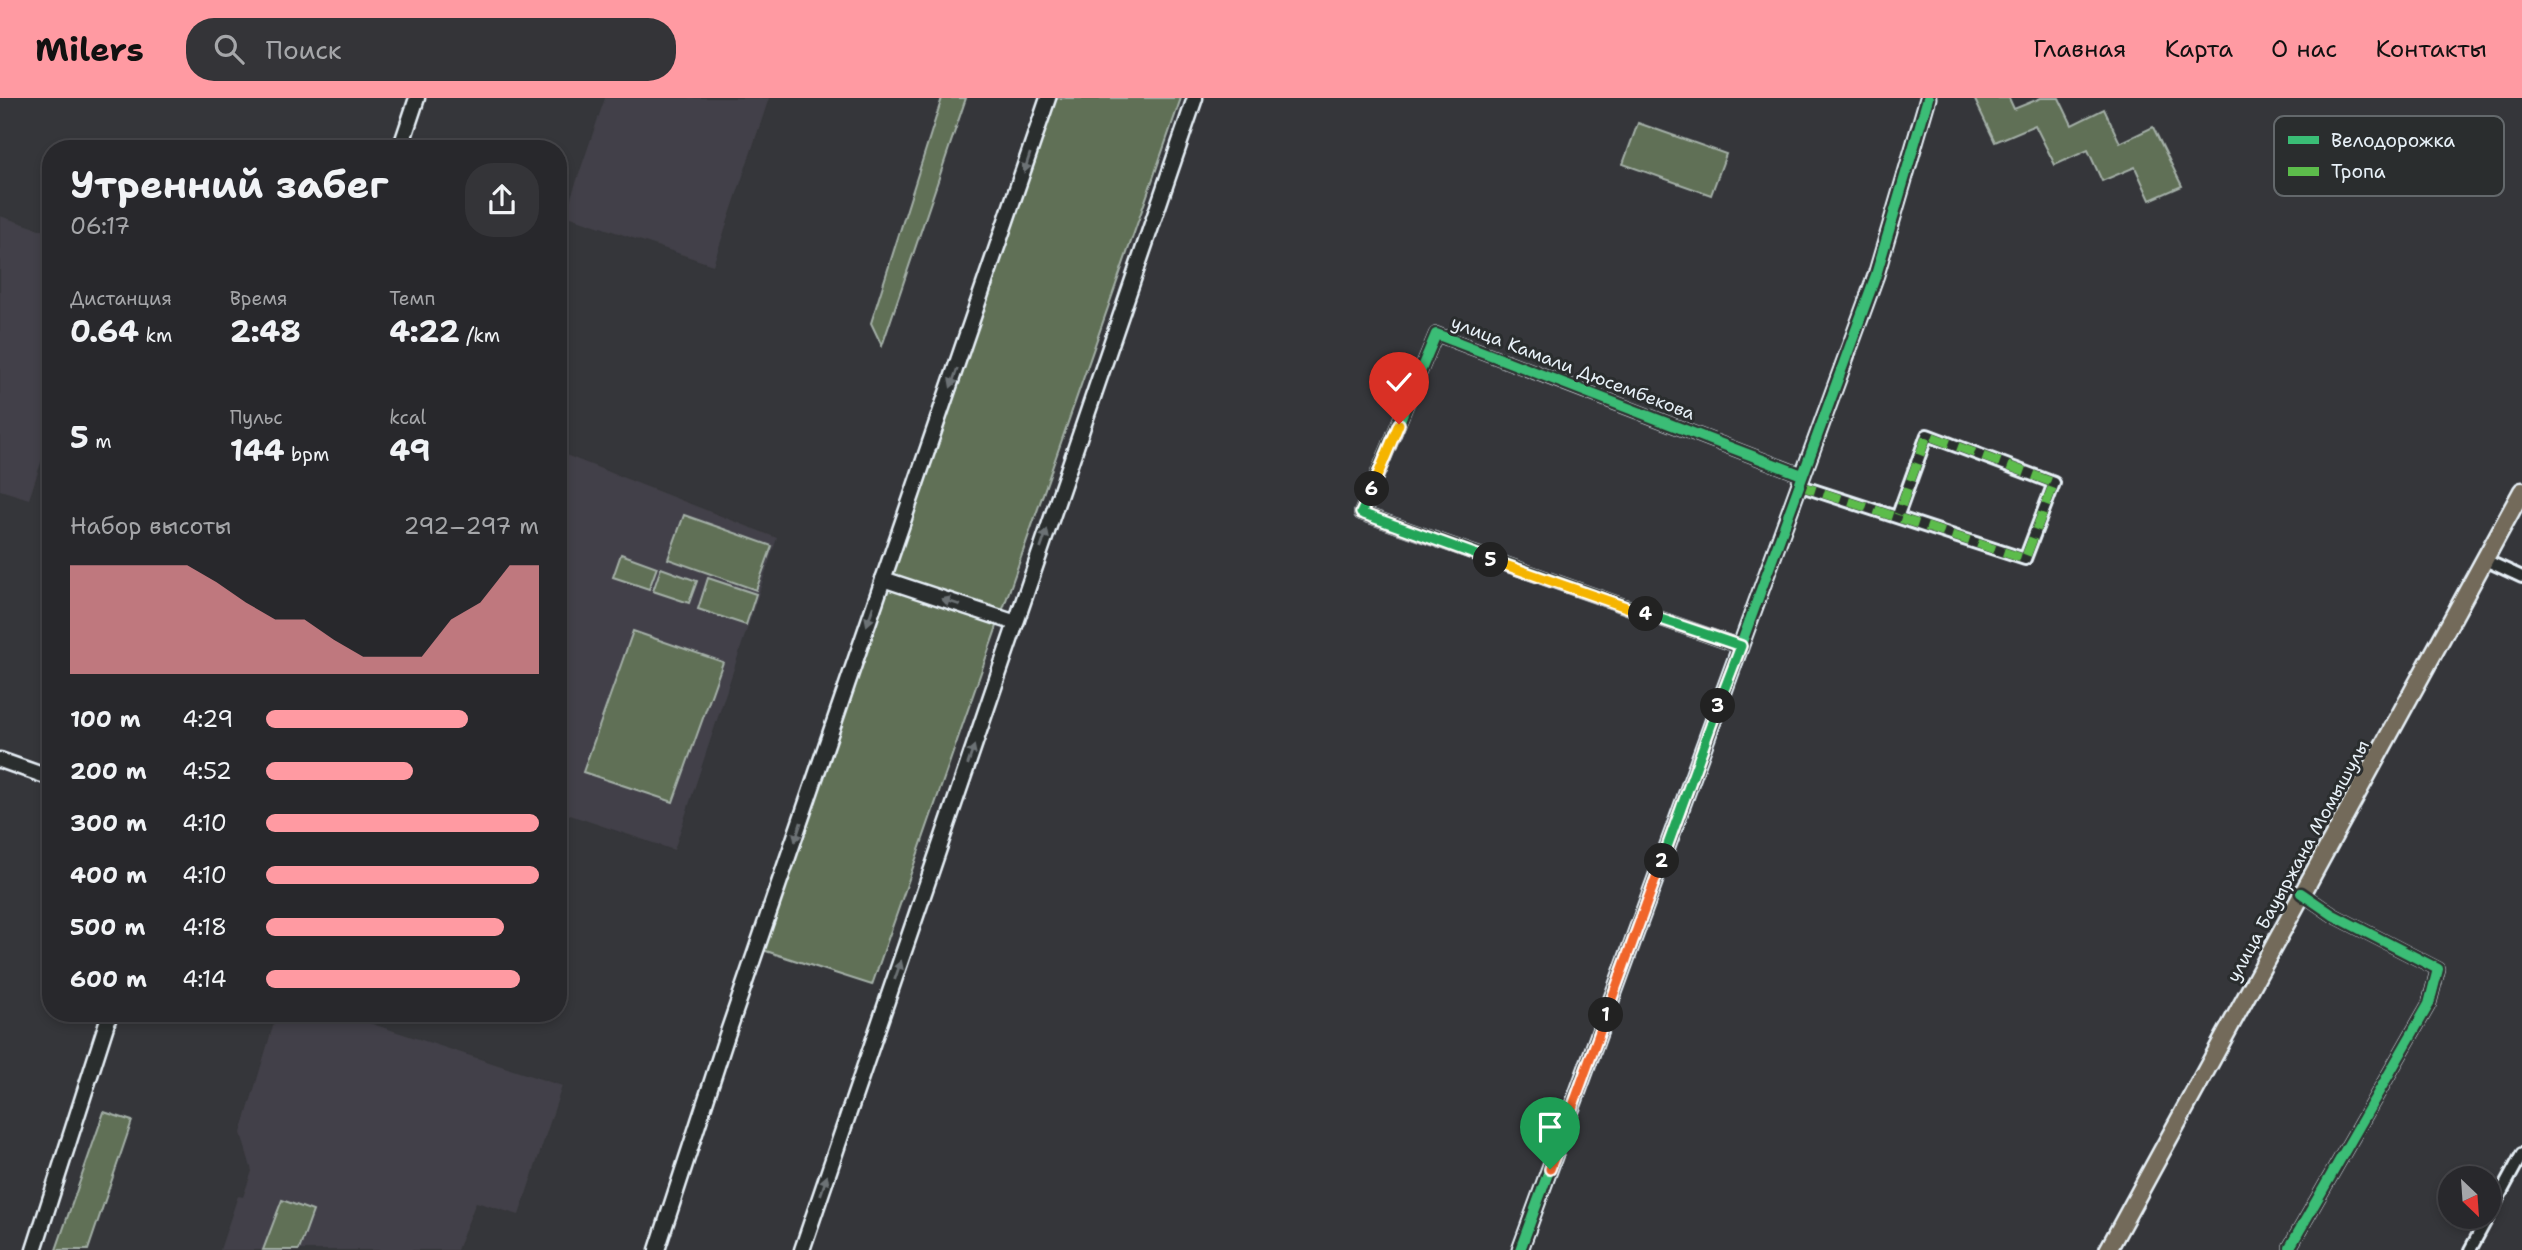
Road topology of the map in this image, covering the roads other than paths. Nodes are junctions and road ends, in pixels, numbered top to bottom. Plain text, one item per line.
1 (417, 98) edge
2 (1048, 98) edge
3 (1195, 98) edge
4 (1928, 98) edge
5 (403, 140) edge
6 (1800, 480) junction
7 (2522, 491) edge
8 (1898, 515) junction
9 (2486, 560) junction
10 (2522, 577) edge
11 (883, 579) junction
12 (1016, 623) junction
13 (1741, 646) junction
14 (0, 761) edge
15 (42, 775) edge
16 (2301, 893) junction
17 (107, 1022) edge
18 (2522, 1154) edge
19 (2290, 1247) dead end
20 (34, 1250) edge
21 (657, 1250) edge
22 (802, 1250) edge
23 (1520, 1250) edge
24 (2108, 1250) edge
25 (2470, 1250) edge

1 - 5 main road
2 -> 11 main road
12 -> 3 main road
4 - 6 main road
6 - 8 street
6 - 13 main road
6 - 13 street, улица Камали Дюсембекова
7 - 9 main road, улица Бауыржана Момышулы
8 - 8 street
9 - 10 street
9 - 16 main road, улица Бауыржана Момышулы
12 -> 11 main road
11 -> 21 main road
22 -> 12 main road
13 - 23 main road
14 - 15 main road
16 - 19 street
16 - 24 main road, улица Бауыржана Момышулы
17 - 20 main road
18 - 25 street

